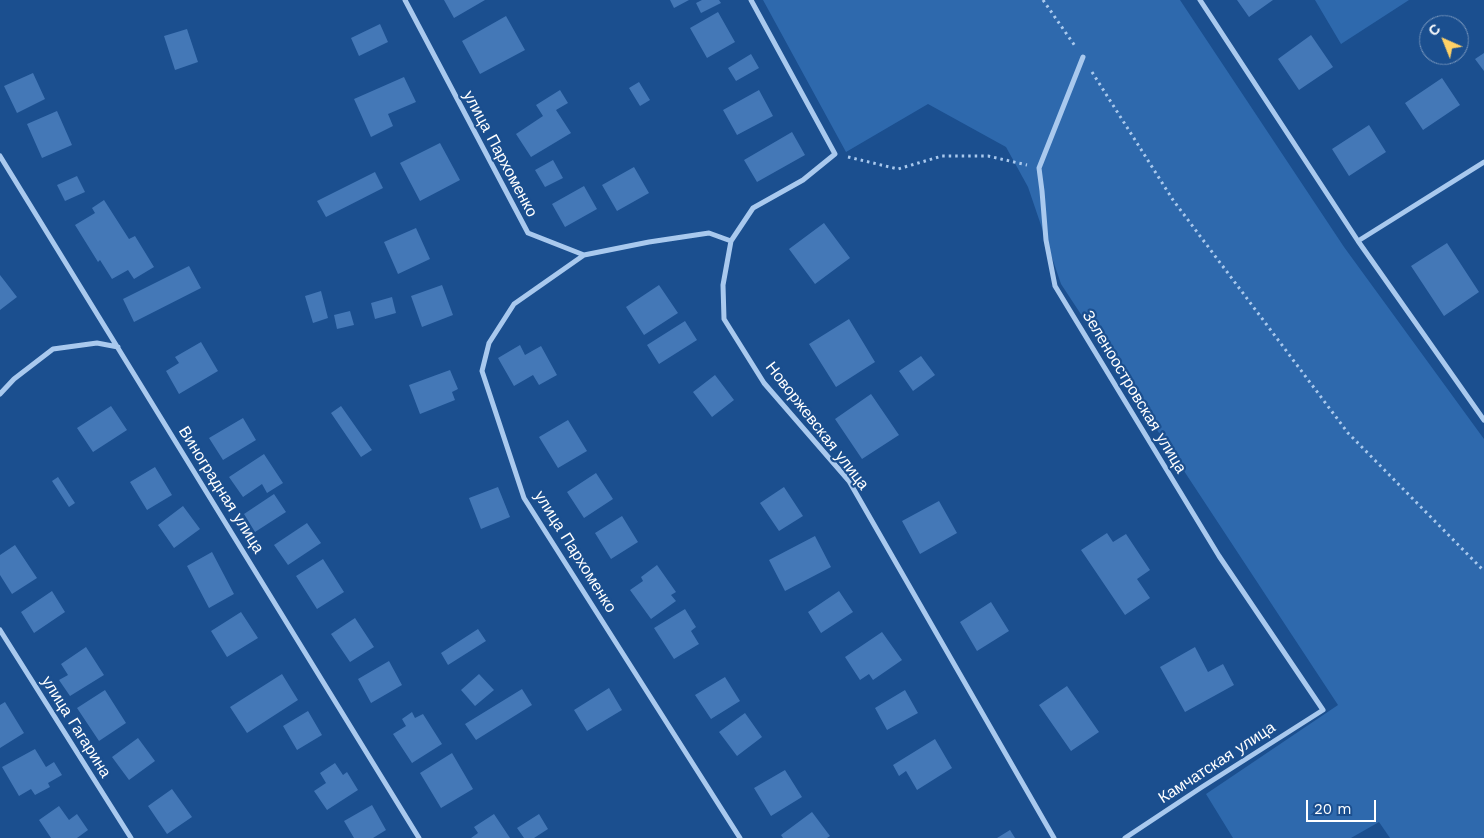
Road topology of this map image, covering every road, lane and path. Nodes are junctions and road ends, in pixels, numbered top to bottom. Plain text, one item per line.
1 (405, 0) edge
2 (751, 0) edge
3 (1043, 0) edge
4 (1200, 0) edge
5 (1083, 56) junction
6 (835, 154) junction
7 (0, 156) edge
8 (1484, 162) edge
9 (1039, 168) junction
10 (731, 241) junction
11 (1358, 241) junction
12 (584, 256) junction
13 (118, 347) junction
14 (0, 394) edge
15 (1484, 420) edge
16 (1484, 571) edge
17 (0, 630) edge
18 (1323, 710) joint
19 (131, 838) edge
20 (419, 838) edge
21 (740, 838) edge
22 (1054, 838) edge
23 (1125, 838) edge

1 - 12 street, улица Пархоменко
2 - 6 street
3 - 5 path
4 - 11 street
5 - 9 street, Зеленоостровская улица
5 - 16 path
6 - 9 path
6 - 10 street, Новоржевская улица
7 - 13 street, Виноградная улица
8 - 11 street
9 - 18 street, Зеленоостровская улица
10 - 12 street
10 - 22 street, Новоржевская улица
11 - 15 street
12 - 21 street, улица Пархоменко
13 - 14 street
13 - 20 street, Виноградная улица
17 - 19 street, улица Гагарина
18 - 23 street, Камчатская улица

